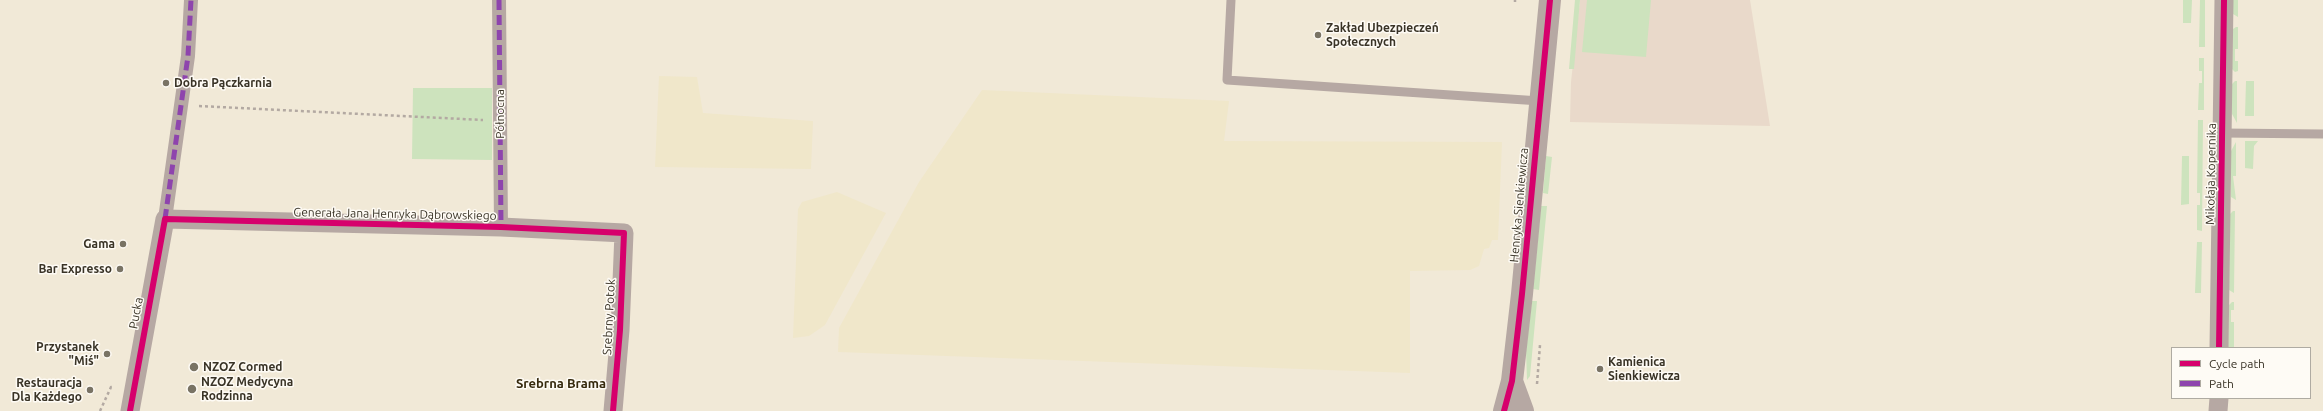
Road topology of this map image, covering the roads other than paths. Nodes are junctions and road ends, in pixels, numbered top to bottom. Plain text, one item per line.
1 (191, 0) edge
2 (499, 0) edge
3 (1231, 0) edge
4 (1550, 0) edge
5 (2224, 0) edge
6 (1540, 101) junction
7 (2222, 133) junction
8 (2323, 134) edge
9 (165, 219) junction
10 (501, 227) junction
11 (624, 233) joint
12 (2219, 347) edge
13 (1512, 381) junction
14 (2219, 399) edge
15 (614, 408) edge
16 (130, 411) edge
17 (1504, 411) edge
18 (1523, 411) edge
19 (2218, 411) edge

1 - 9 street, Pucka
2 - 10 street, Północna
3 - 6 lane
4 - 6 street, Henryka Sienkiewicza
5 - 7 street, Mikołaja Kopernika
6 - 13 street, Henryka Sienkiewicza
7 - 8 lane
7 - 12 street, Mikołaja Kopernika
9 - 10 street, Generała Jana Henryka Dąbrowskiego
9 - 16 street, Pucka
10 - 11 street, Generała Jana Henryka Dąbrowskiego
11 - 15 street, Srebrny Potok
13 - 17 street, Henryka Sienkiewicza
13 - 18 street, Henryka Sienkiewicza
14 - 19 street

